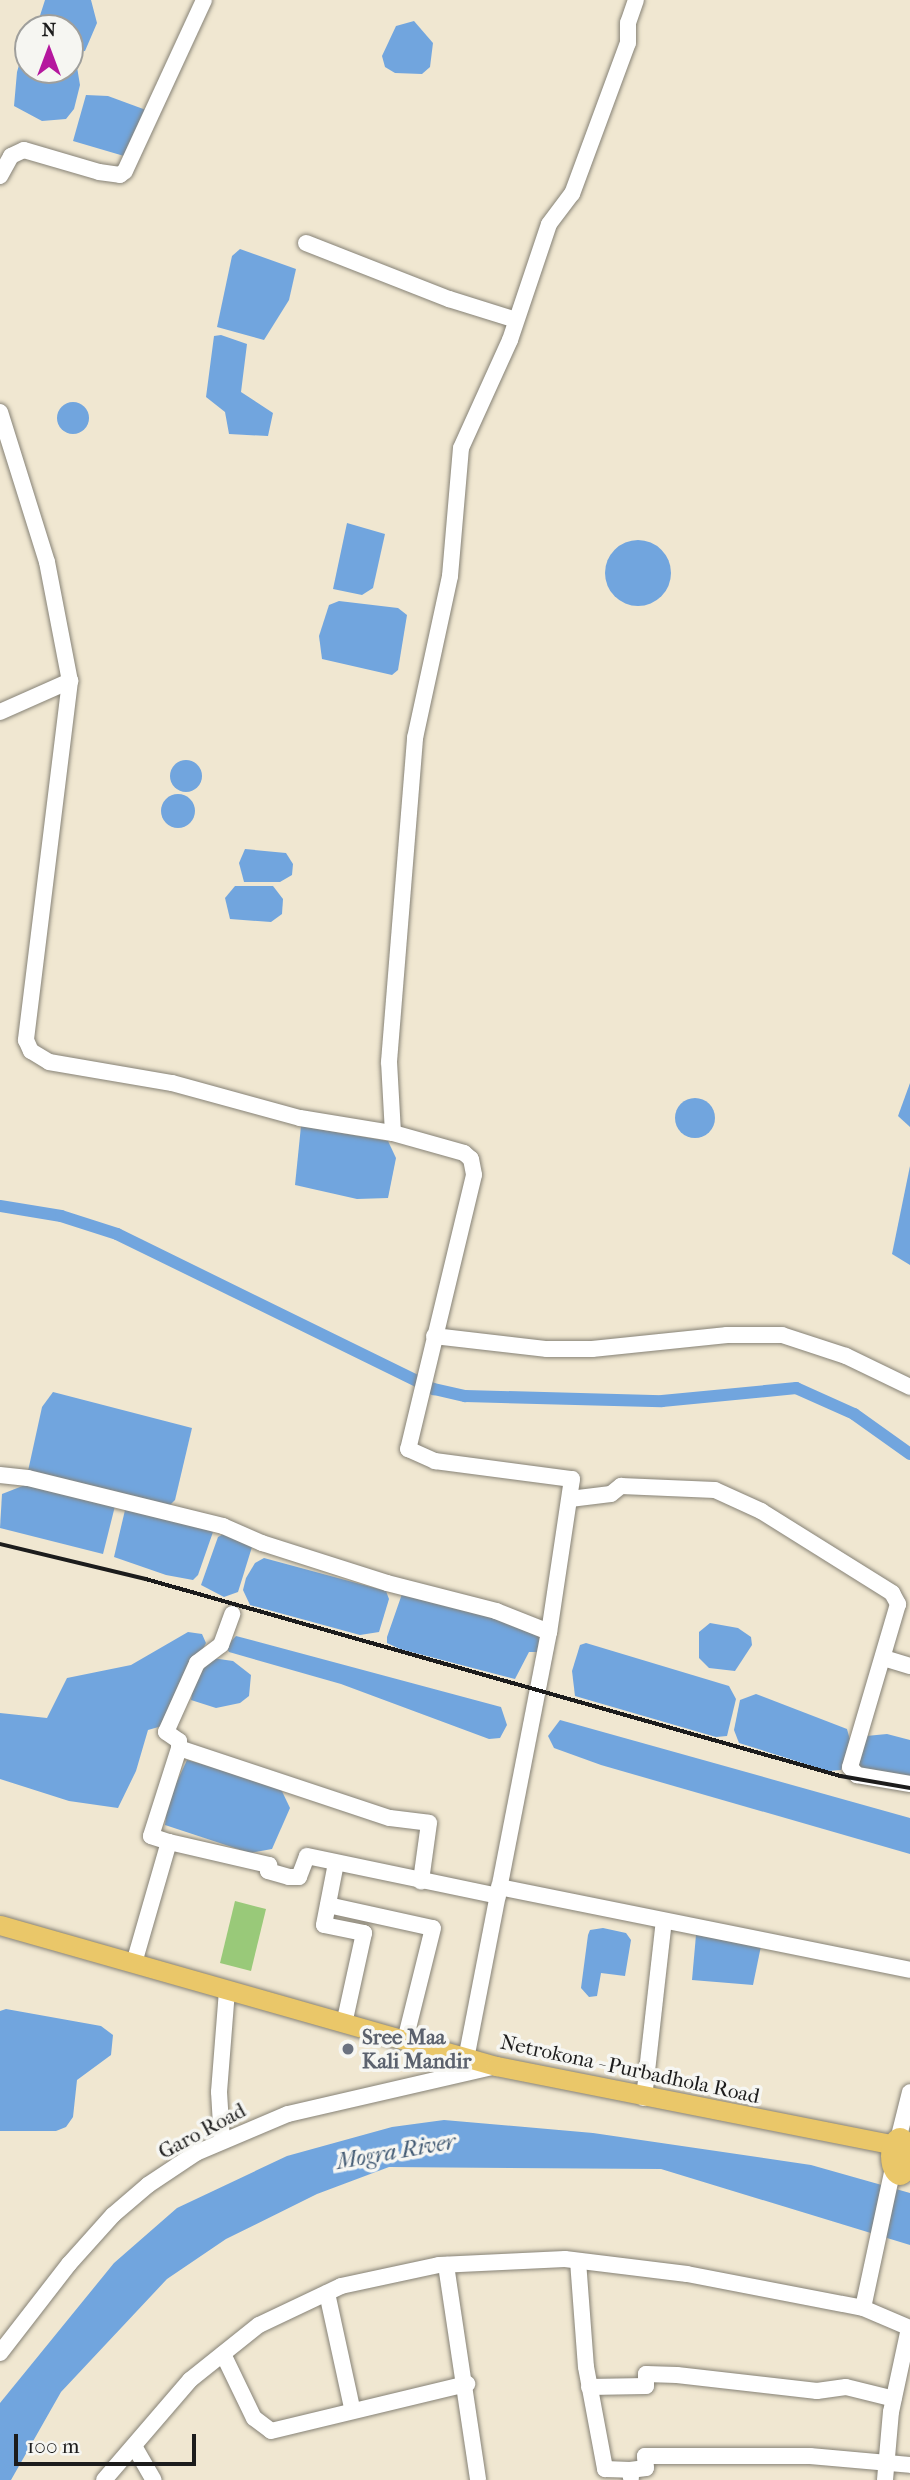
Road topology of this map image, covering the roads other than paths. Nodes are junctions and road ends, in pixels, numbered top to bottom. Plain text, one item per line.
1 (204, 0) edge
2 (636, 0) edge
3 (0, 176) edge
4 (306, 243) dead end
5 (516, 320) junction
6 (0, 412) edge
7 (70, 681) junction
8 (0, 712) edge
9 (393, 1133) junction
10 (433, 1341) junction
11 (910, 1387) edge
12 (0, 1475) edge
13 (570, 1499) junction
14 (904, 1598) edge
15 (232, 1614) dead end
16 (549, 1632) junction
17 (887, 1659) dead end
18 (910, 1666) edge
19 (179, 1748) junction
20 (910, 1784) edge
21 (169, 1842) junction
22 (336, 1863) junction
23 (421, 1881) junction
24 (499, 1891) junction
25 (328, 1905) junction
26 (664, 1921) junction
27 (0, 1925) edge
28 (134, 1963) junction
29 (910, 1970) edge
30 (227, 1990) junction
31 (344, 2024) junction
32 (405, 2040) junction
33 (467, 2055) junction
34 (496, 2066) junction
35 (910, 2092) edge
36 (644, 2098) junction
37 (222, 2141) junction
38 (899, 2149) edge
39 (579, 2261) junction
40 (446, 2264) junction
41 (327, 2293) junction
42 (863, 2308) junction
43 (19, 2326) junction
44 (910, 2328) edge
45 (0, 2330) edge
46 (0, 2353) edge
47 (223, 2354) junction
48 (467, 2384) junction
49 (589, 2387) junction
50 (894, 2399) junction
51 (352, 2408) junction
52 (134, 2446) junction
53 (887, 2462) junction
54 (910, 2465) edge
55 (631, 2475) edge
56 (104, 2480) edge
57 (154, 2480) edge
58 (478, 2480) edge
59 (885, 2480) edge

1 - 3 street
2 - 5 street
4 - 5 street
5 - 9 street
6 - 7 street
7 - 8 street
7 - 9 street
9 - 10 street
10 - 11 street
10 - 13 street
12 - 16 street
13 - 14 street
13 - 16 street
14 - 20 street
15 - 19 street
16 - 24 street
17 - 18 street
19 - 21 street
19 - 23 street
21 - 22 street
21 - 28 street
22 - 23 street
22 - 25 street
23 - 24 street
24 - 26 street
24 - 33 street
25 - 31 street
25 - 32 street
26 - 29 street
26 - 36 street
27 - 28 main road, Netrokona - Purbadhola Road
28 - 30 main road, Netrokona - Purbadhola Road
30 - 31 main road, Netrokona - Purbadhola Road
30 - 37 street
31 - 32 main road, Netrokona - Purbadhola Road
32 - 33 main road, Netrokona - Purbadhola Road
33 - 34 main road, Netrokona - Purbadhola Road
34 - 36 main road, Netrokona - Purbadhola Road
34 - 37 street, Garo Road
35 - 38 street
36 - 38 main road, Netrokona - Purbadhola Road
37 - 43 street, Garo Road
38 - 42 street
39 - 40 street
39 - 42 street
39 - 49 street
40 - 41 street
40 - 48 street
41 - 47 street
41 - 51 street
42 - 44 street
43 - 45 street
43 - 46 street, Garo Road
44 - 50 street
47 - 51 street
47 - 52 street
48 - 51 street
48 - 58 street
49 - 50 street
49 - 55 street
50 - 53 street
52 - 56 street
52 - 57 street
53 - 54 street
53 - 55 street
53 - 59 street

